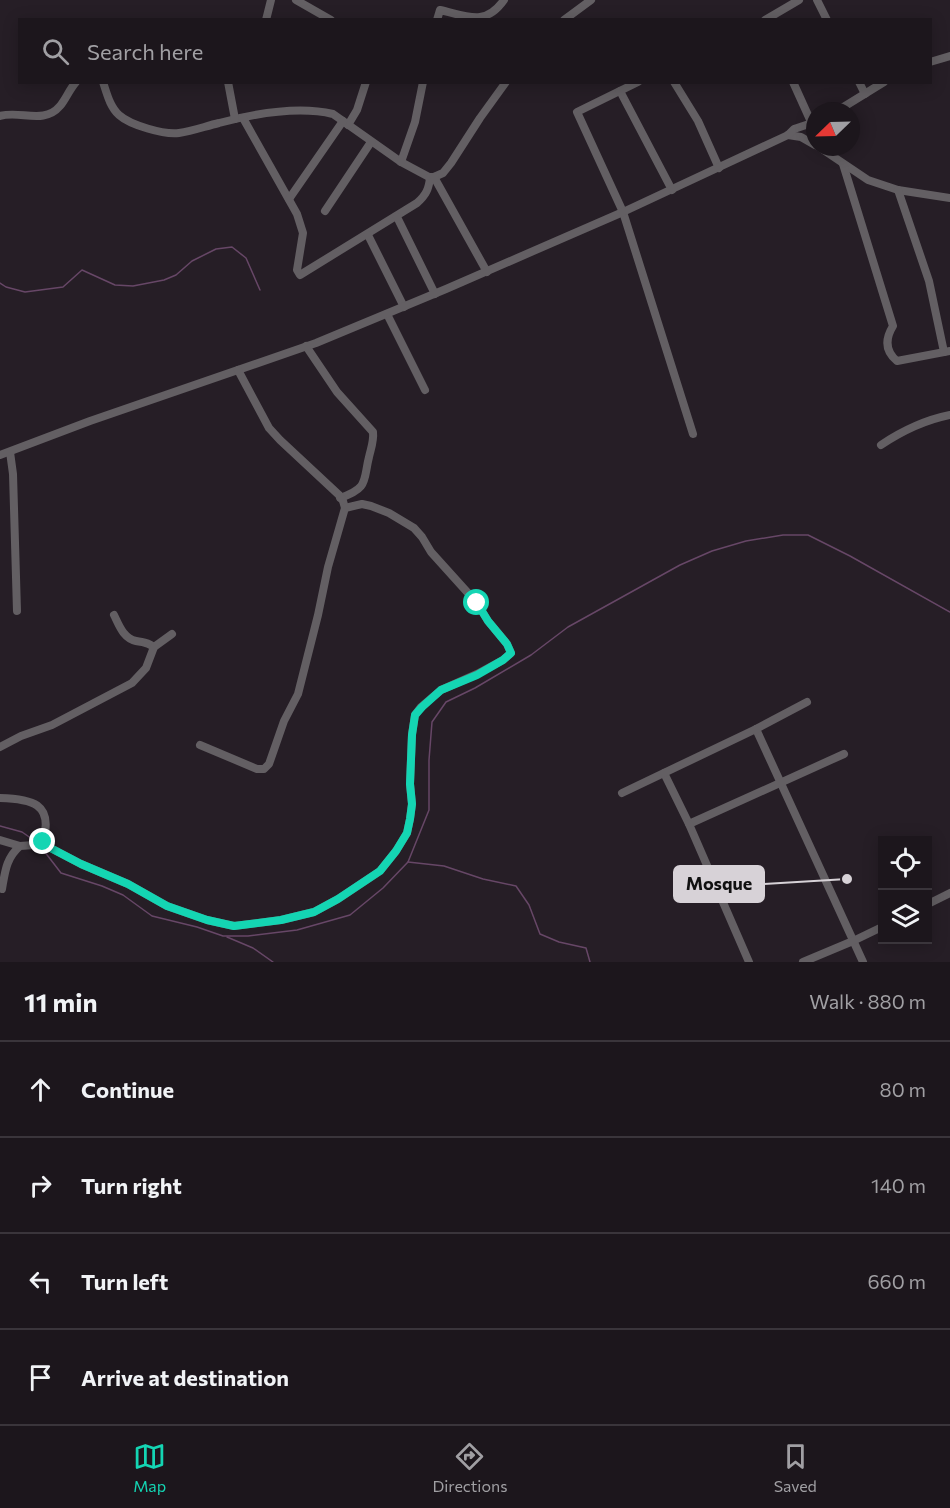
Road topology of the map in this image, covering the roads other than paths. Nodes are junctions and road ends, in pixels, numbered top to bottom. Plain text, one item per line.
1 (271, 0) edge
2 (296, 0) edge
3 (504, 0) edge
4 (591, 0) edge
5 (799, 0) edge
6 (817, 0) edge
7 (266, 18) edge
8 (328, 18) edge
9 (438, 18) edge
10 (473, 18) edge
11 (479, 18) edge
12 (567, 18) edge
13 (767, 18) edge
14 (826, 18) edge
15 (950, 56) edge
16 (932, 61) edge
17 (75, 84) edge
18 (104, 84) edge
19 (229, 84) edge
20 (365, 84) edge
21 (423, 84) edge
22 (505, 84) edge
23 (634, 84) edge
24 (675, 84) edge
25 (795, 84) edge
26 (860, 84) edge
27 (881, 84) edge
28 (620, 91) junction
29 (865, 94) junction
30 (852, 102) edge
31 (806, 108) edge
32 (0, 116) edge
33 (239, 118) junction
34 (346, 123) junction
35 (806, 125) edge
36 (788, 135) junction
37 (806, 140) edge
38 (371, 142) junction
39 (831, 156) edge
40 (401, 162) junction
41 (843, 164) junction
42 (719, 168) junction
43 (432, 177) junction
44 (672, 190) junction
45 (898, 190) junction
46 (950, 198) edge
47 (289, 199) junction
48 (325, 211) dead end
49 (623, 213) junction
50 (396, 217) junction
51 (368, 235) junction
52 (487, 272) junction
53 (435, 294) junction
54 (404, 307) junction
55 (387, 314) junction
56 (306, 346) junction
57 (947, 351) edge
58 (238, 370) junction
59 (425, 390) dead end
60 (950, 415) edge
61 (693, 434) dead end
62 (881, 445) dead end
63 (10, 452) junction
64 (0, 455) edge
65 (340, 498) junction
66 (345, 508) junction
67 (17, 611) dead end
68 (114, 615) dead end
69 (172, 634) dead end
70 (154, 647) junction
71 (807, 702) dead end
72 (756, 729) junction
73 (200, 745) dead end
74 (0, 747) edge
75 (844, 754) dead end
76 (664, 773) junction
77 (780, 783) junction
78 (622, 793) dead end
79 (0, 798) edge
80 (689, 824) junction
81 (0, 840) edge
82 (42, 842) junction
83 (20, 846) junction
84 (2, 889) dead end
85 (950, 893) edge
86 (932, 902) edge
87 (878, 929) edge
88 (853, 941) junction
89 (749, 962) edge
90 (803, 962) edge
91 (863, 962) edge

1 - 7 street
2 - 8 street
3 - 11 street
4 - 12 street
5 - 13 street
6 - 14 street
9 - 10 street
15 - 16 street
17 - 32 street
18 - 33 street
19 - 33 street
20 - 34 street
21 - 40 street
22 - 43 street
23 - 28 street
24 - 42 street
25 - 31 street
26 - 29 street
27 - 29 street
28 - 44 street
28 - 49 street
29 - 30 street
33 - 34 street
33 - 47 street
34 - 38 street
34 - 47 street
35 - 36 street
36 - 37 street
36 - 42 street
38 - 40 street
38 - 48 street
39 - 41 street
40 - 43 street
41 - 45 street
41 - 57 street
42 - 44 street
43 - 50 street
43 - 52 street
44 - 49 street
45 - 46 street
45 - 57 street
47 - 51 street
49 - 52 street
49 - 61 street
50 - 51 street
50 - 53 street
51 - 54 street
52 - 53 street
53 - 54 street
54 - 55 street
55 - 56 street
55 - 59 street
56 - 58 street
56 - 65 street
58 - 63 street
58 - 65 street
60 - 62 street
63 - 64 street
63 - 67 street
65 - 66 street
66 - 73 street
66 - 82 street
68 - 70 street
69 - 70 street
70 - 74 street
71 - 72 street
72 - 76 street
72 - 77 street
75 - 77 street
76 - 78 street
76 - 80 street
77 - 80 street
77 - 88 street
79 - 82 street
80 - 89 street
81 - 83 street
82 - 83 street
83 - 84 street
85 - 86 street
87 - 88 street
88 - 90 street
88 - 91 street

